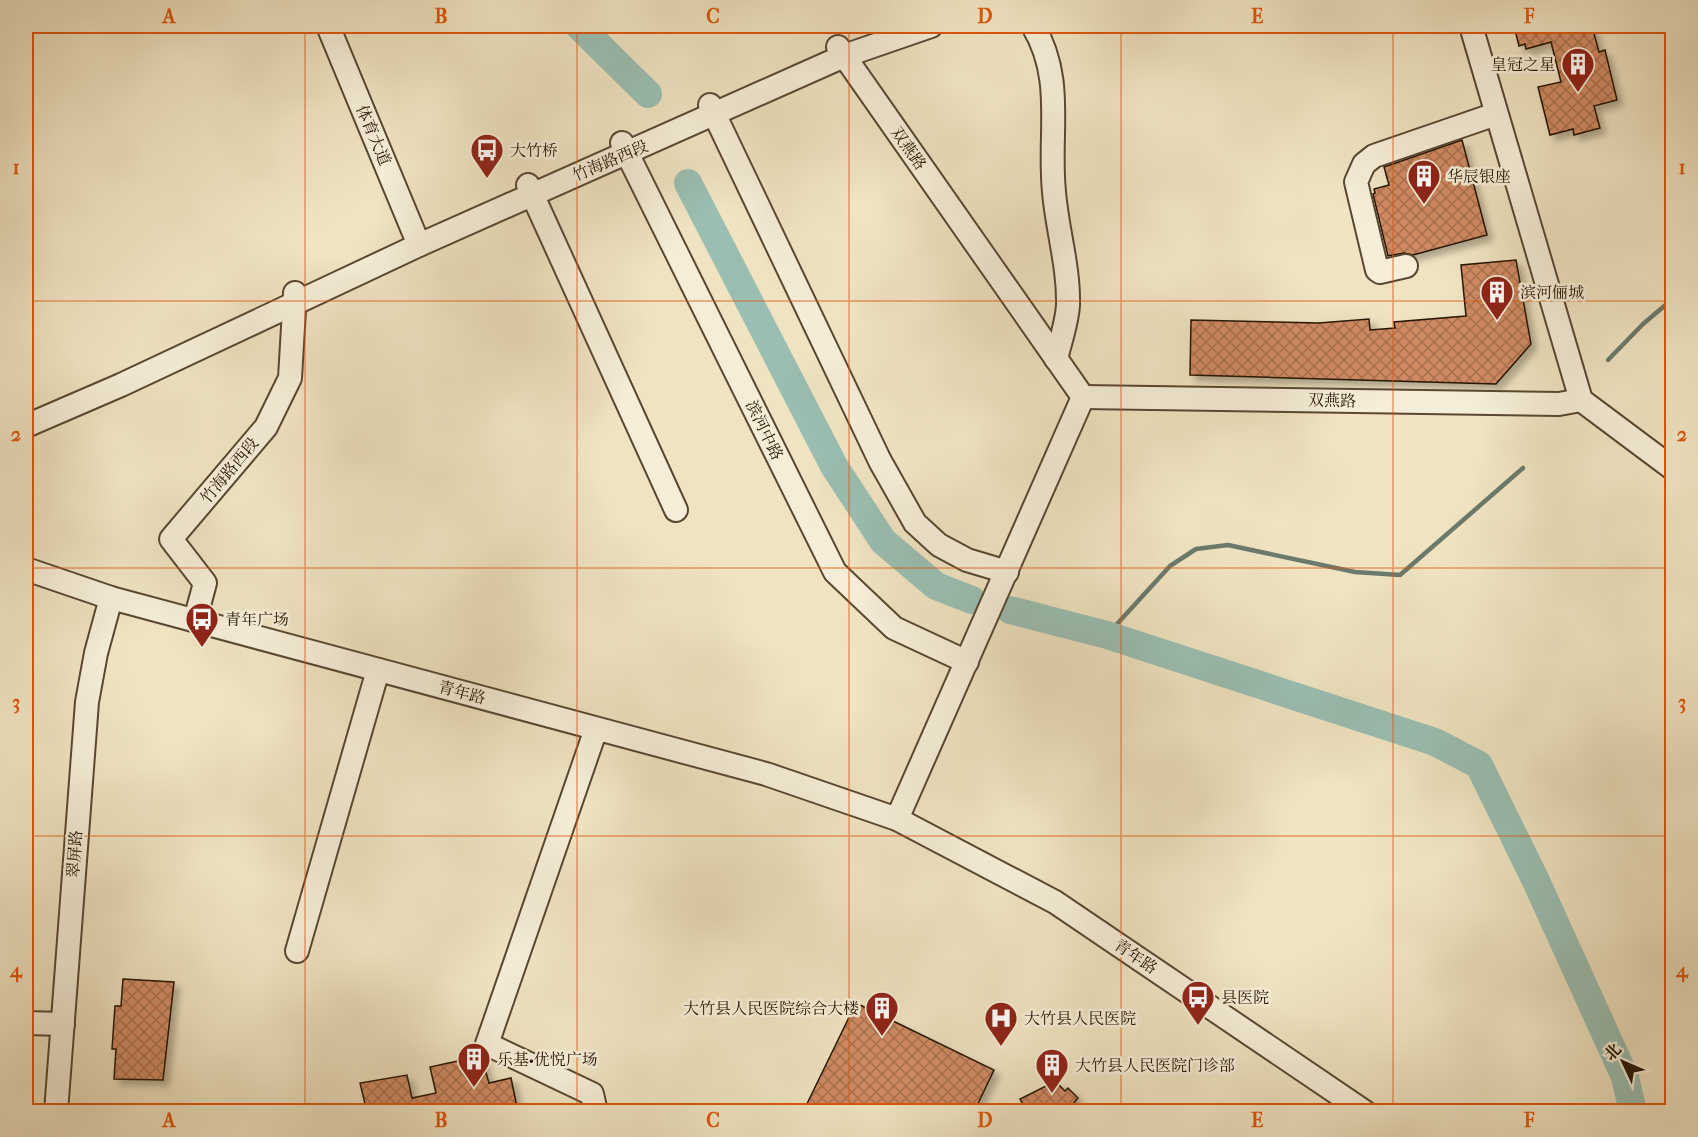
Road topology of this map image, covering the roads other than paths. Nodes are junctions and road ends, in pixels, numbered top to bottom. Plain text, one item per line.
1 (328, 26) edge
2 (901, 26) edge
3 (931, 26) edge
4 (1034, 26) edge
5 (1471, 26) edge
6 (841, 51) junction
7 (712, 110) junction
8 (1496, 114) junction
9 (625, 148) junction
10 (530, 189) junction
11 (417, 240) junction
12 (1406, 266) dead end
13 (294, 299) junction
14 (1056, 359) junction
15 (1083, 397) junction
16 (1581, 400) junction
17 (26, 416) edge
18 (26, 426) edge
19 (1672, 468) edge
20 (676, 510) dead end
21 (26, 569) edge
22 (1007, 572) junction
23 (111, 598) junction
24 (195, 620) junction
25 (967, 662) junction
26 (378, 669) junction
27 (596, 729) junction
28 (897, 819) junction
29 (297, 951) dead end
30 (26, 1023) edge
31 (63, 1024) junction
32 (56, 1112) edge
33 (596, 1112) edge
34 (1365, 1112) edge

1 - 11 street, 体育大道
2 - 6 street, 竹海路西段
3 - 6 street, 竹海路西段
4 - 14 street
5 - 8 street
6 - 7 street, 竹海路西段
6 - 14 street, 双燕路
7 - 9 street, 竹海路西段
7 - 22 street
8 - 12 street
8 - 16 street
9 - 10 street, 竹海路西段
9 - 25 street, 滨河中路
10 - 11 street, 竹海路西段
10 - 20 street
11 - 13 street, 竹海路西段
13 - 17 street, 竹海路西段
13 - 18 street, 竹海路西段
13 - 24 street, 竹海路西段
14 - 15 street, 双燕路
15 - 16 street, 双燕路
15 - 22 street
16 - 19 street
21 - 23 street, 青年路
22 - 25 street
23 - 24 street, 青年路
23 - 31 street, 翠屏路
24 - 26 street, 青年路
25 - 28 street
26 - 27 street, 青年路
26 - 29 street
27 - 28 street, 青年路
27 - 33 street
28 - 34 street, 青年路
30 - 31 street
31 - 32 street, 翠屏路

